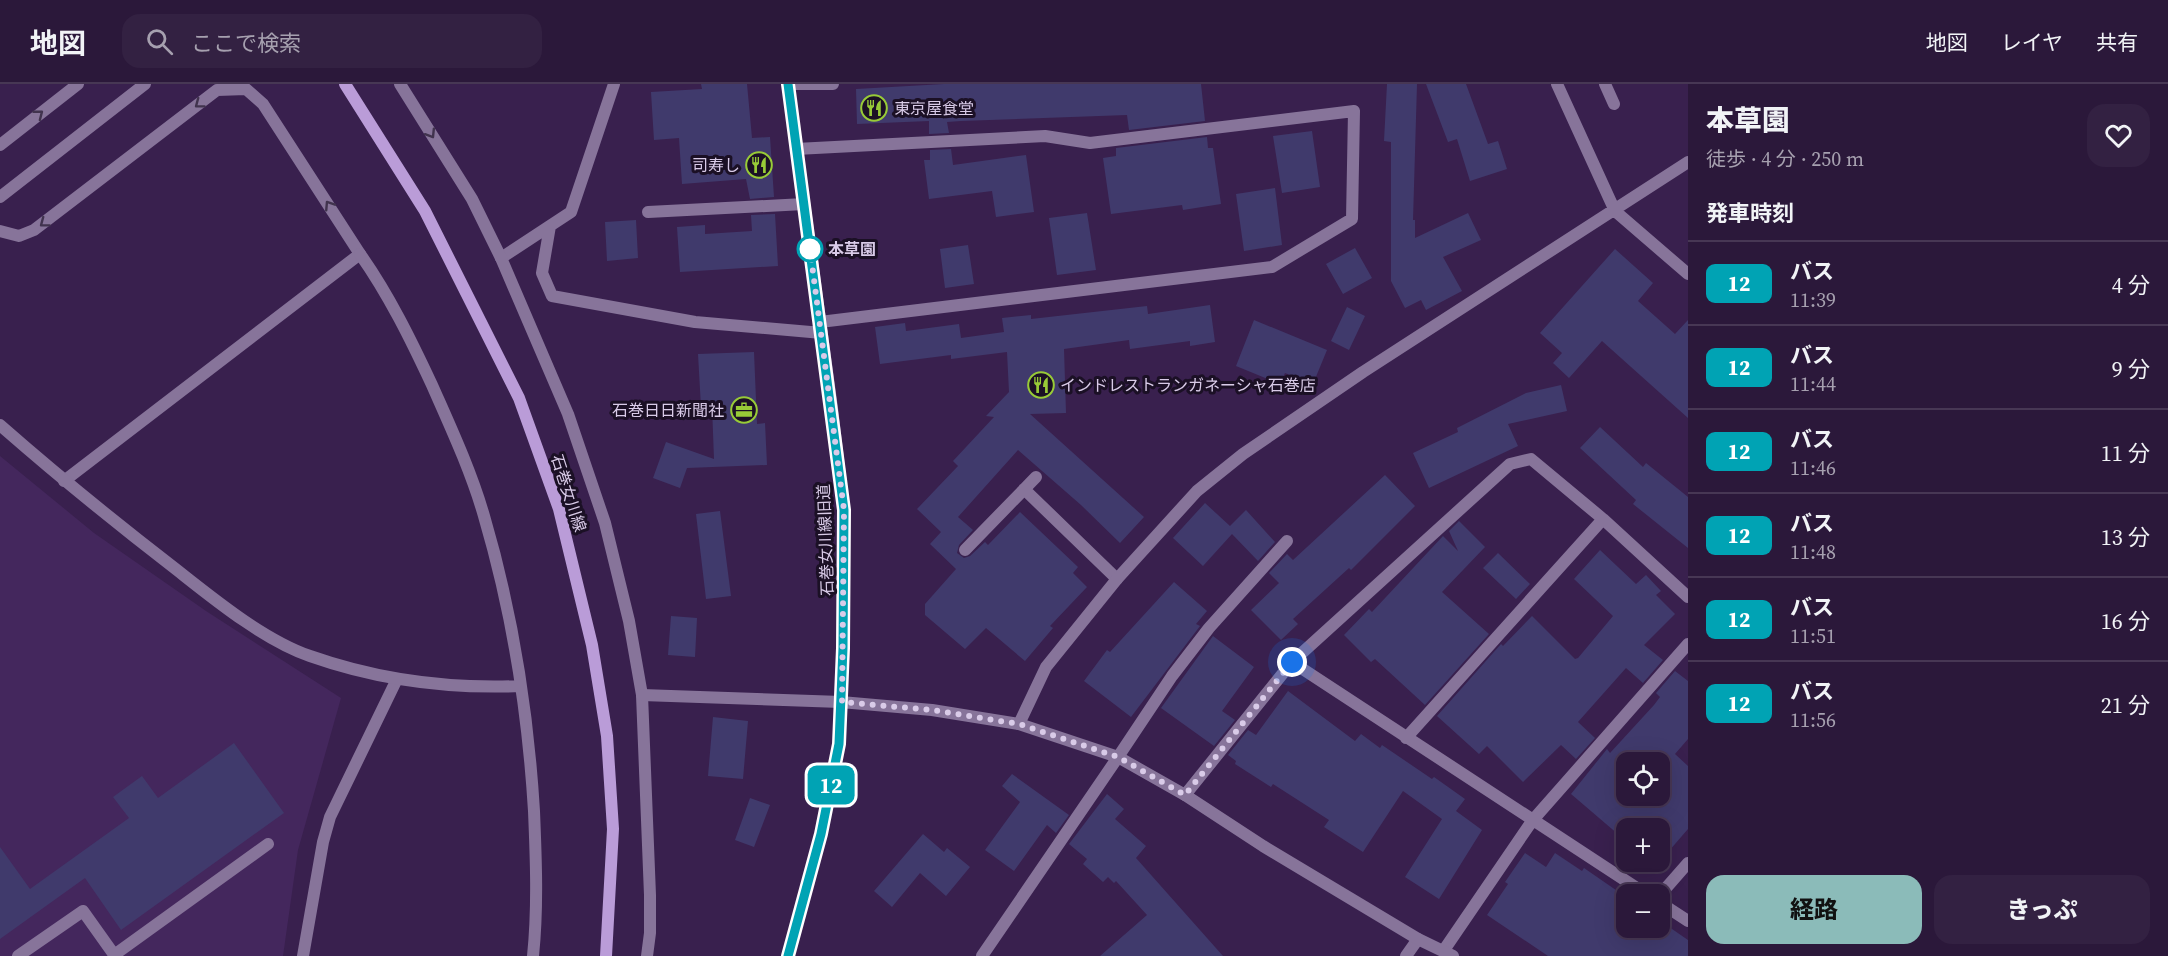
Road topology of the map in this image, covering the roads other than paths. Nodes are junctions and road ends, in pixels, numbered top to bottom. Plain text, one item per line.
1 (78, 84) edge
2 (145, 84) edge
3 (345, 84) edge
4 (400, 84) edge
5 (614, 84) edge
6 (788, 84) edge
7 (833, 84) edge
8 (1557, 84) edge
9 (1605, 84) edge
10 (1614, 104) dead end
11 (0, 145) edge
12 (796, 149) junction
13 (1688, 162) edge
14 (0, 197) edge
15 (804, 204) junction
16 (1615, 211) junction
17 (648, 212) dead end
18 (550, 226) junction
19 (0, 231) edge
20 (360, 254) junction
21 (501, 258) junction
22 (1688, 274) edge
23 (821, 328) junction
24 (0, 425) edge
25 (1035, 477) dead end
26 (64, 481) junction
27 (1024, 489) junction
28 (1604, 519) junction
29 (1287, 540) dead end
30 (965, 550) dead end
31 (1117, 579) junction
32 (1688, 597) edge
33 (1688, 644) edge
34 (1292, 662) junction
35 (397, 679) junction
36 (521, 686) junction
37 (642, 695) junction
38 (842, 702) junction
39 (1019, 724) junction
40 (1406, 738) junction
41 (1118, 757) junction
42 (1185, 795) junction
43 (1532, 821) junction
44 (268, 844) dead end
45 (1688, 863) edge
46 (1630, 884) edge
47 (1670, 884) edge
48 (1670, 909) edge
49 (1688, 921) edge
50 (1418, 939) junction
51 (1449, 953) edge
52 (18, 956) edge
53 (115, 956) edge
54 (303, 956) edge
55 (533, 956) edge
56 (606, 956) edge
57 (647, 956) edge
58 (788, 956) edge
59 (982, 956) edge
60 (1406, 956) edge

11 -> 1 street
2 - 14 street
3 - 56 main road, 石巻女川線
4 -> 21 street
5 - 18 street
6 - 7 street
6 - 12 street, 石巻女川線旧道
8 - 16 street
9 - 10 street
12 - 15 street, 石巻女川線旧道
12 - 23 street
13 - 16 street
15 - 17 street
15 - 23 street, 石巻女川線旧道
16 - 22 street
16 - 31 street
18 - 21 street
18 - 23 street
20 -> 19 street
20 - 26 street
20 - 36 street
21 - 37 street
23 - 38 street, 石巻女川線旧道
24 - 26 street
25 - 27 street
26 - 35 street
27 - 30 street
27 - 31 street
28 - 32 street
28 - 34 street
28 - 40 street
29 - 41 street
31 - 39 street
33 - 43 street
34 - 40 street
34 - 42 street
35 - 36 street
35 - 54 street
36 - 55 street
37 - 38 street
37 - 57 street
38 - 39 street
38 - 58 street, 石巻女川線旧道
39 - 41 street
40 - 43 street
41 - 42 street
41 - 59 street
42 - 50 street
43 - 46 street
43 - 51 street
44 - 53 street
45 - 47 street
48 - 49 street
50 - 51 street
50 - 60 street
52 - 53 street

